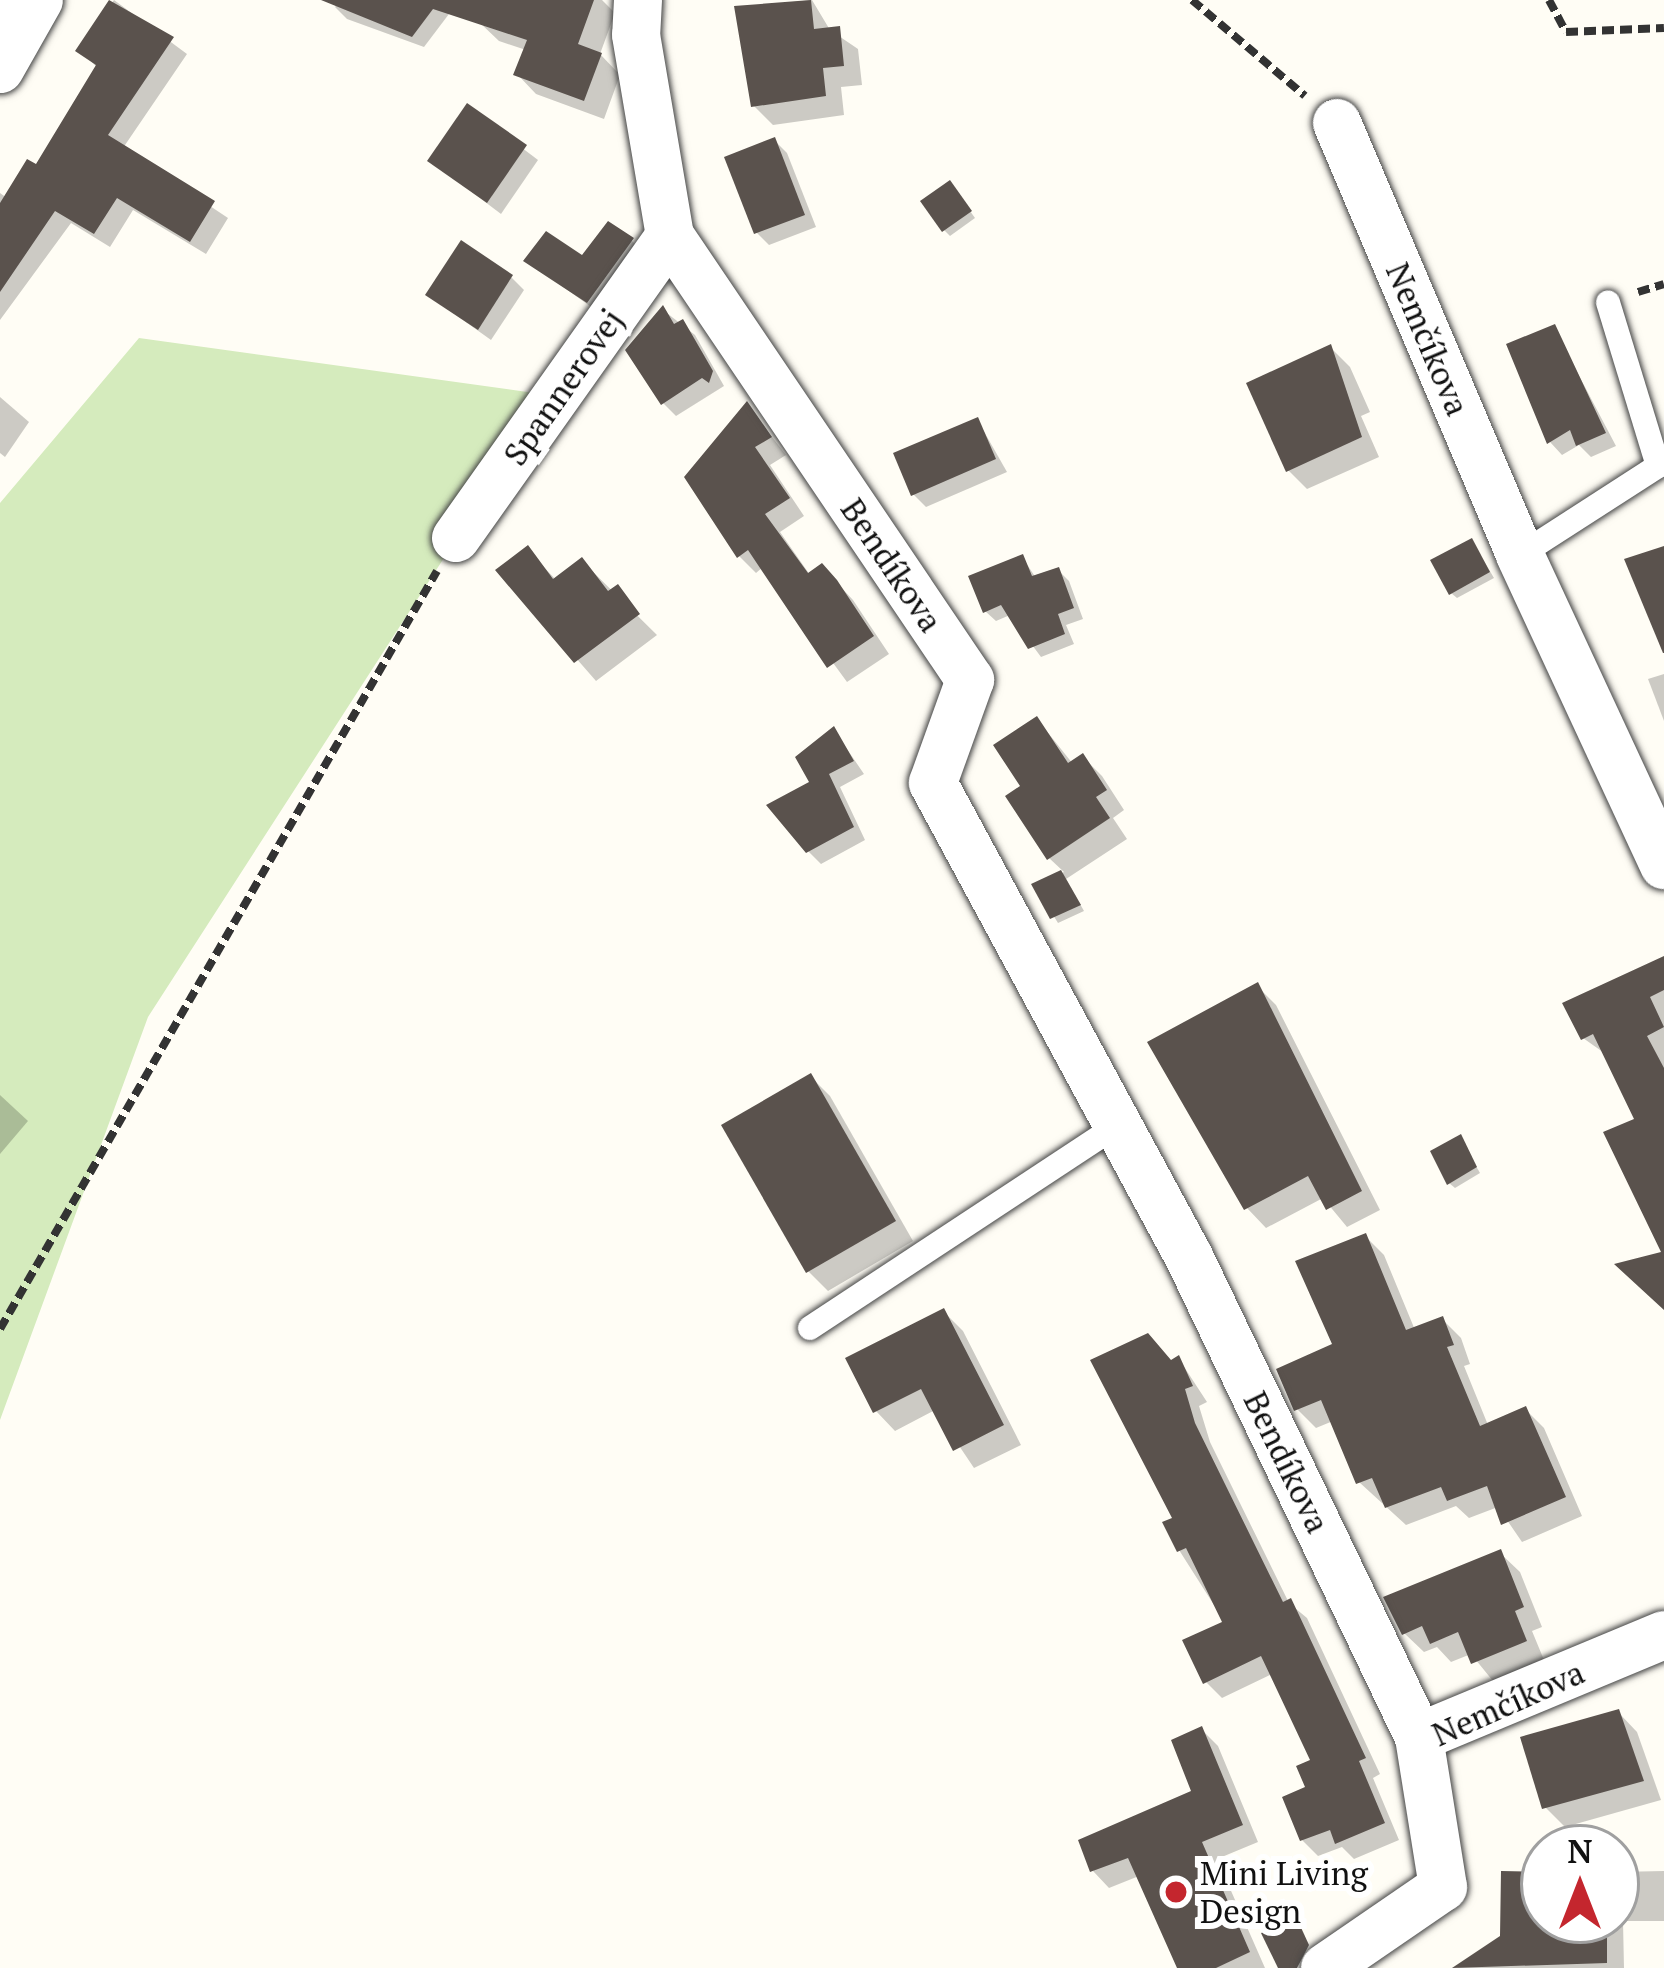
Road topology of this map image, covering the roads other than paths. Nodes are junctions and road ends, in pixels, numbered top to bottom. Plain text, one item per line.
1 (0, 0) edge
2 (39, 0) edge
3 (638, 0) edge
4 (4, 61) edge
5 (1336, 124) road end
6 (670, 236) junction
7 (1608, 302) dead end
8 (456, 538) road end
9 (1520, 555) junction
10 (1664, 865) edge
11 (1118, 1125) junction
12 (810, 1328) dead end
13 (1664, 1635) edge
14 (1419, 1737) junction
15 (1325, 1968) edge

1 - 4 lane
2 - 4 street
3 - 6 street, Bendíkova
5 - 9 street, Nemčíkova
6 - 8 street, Spannerovej
6 - 11 street, Bendíkova
7 - 9 lane
9 - 10 street, Nemčíkova
11 - 12 lane
11 - 14 street, Bendíkova
13 - 14 street, Nemčíkova
14 - 15 street, Nemčíkova

